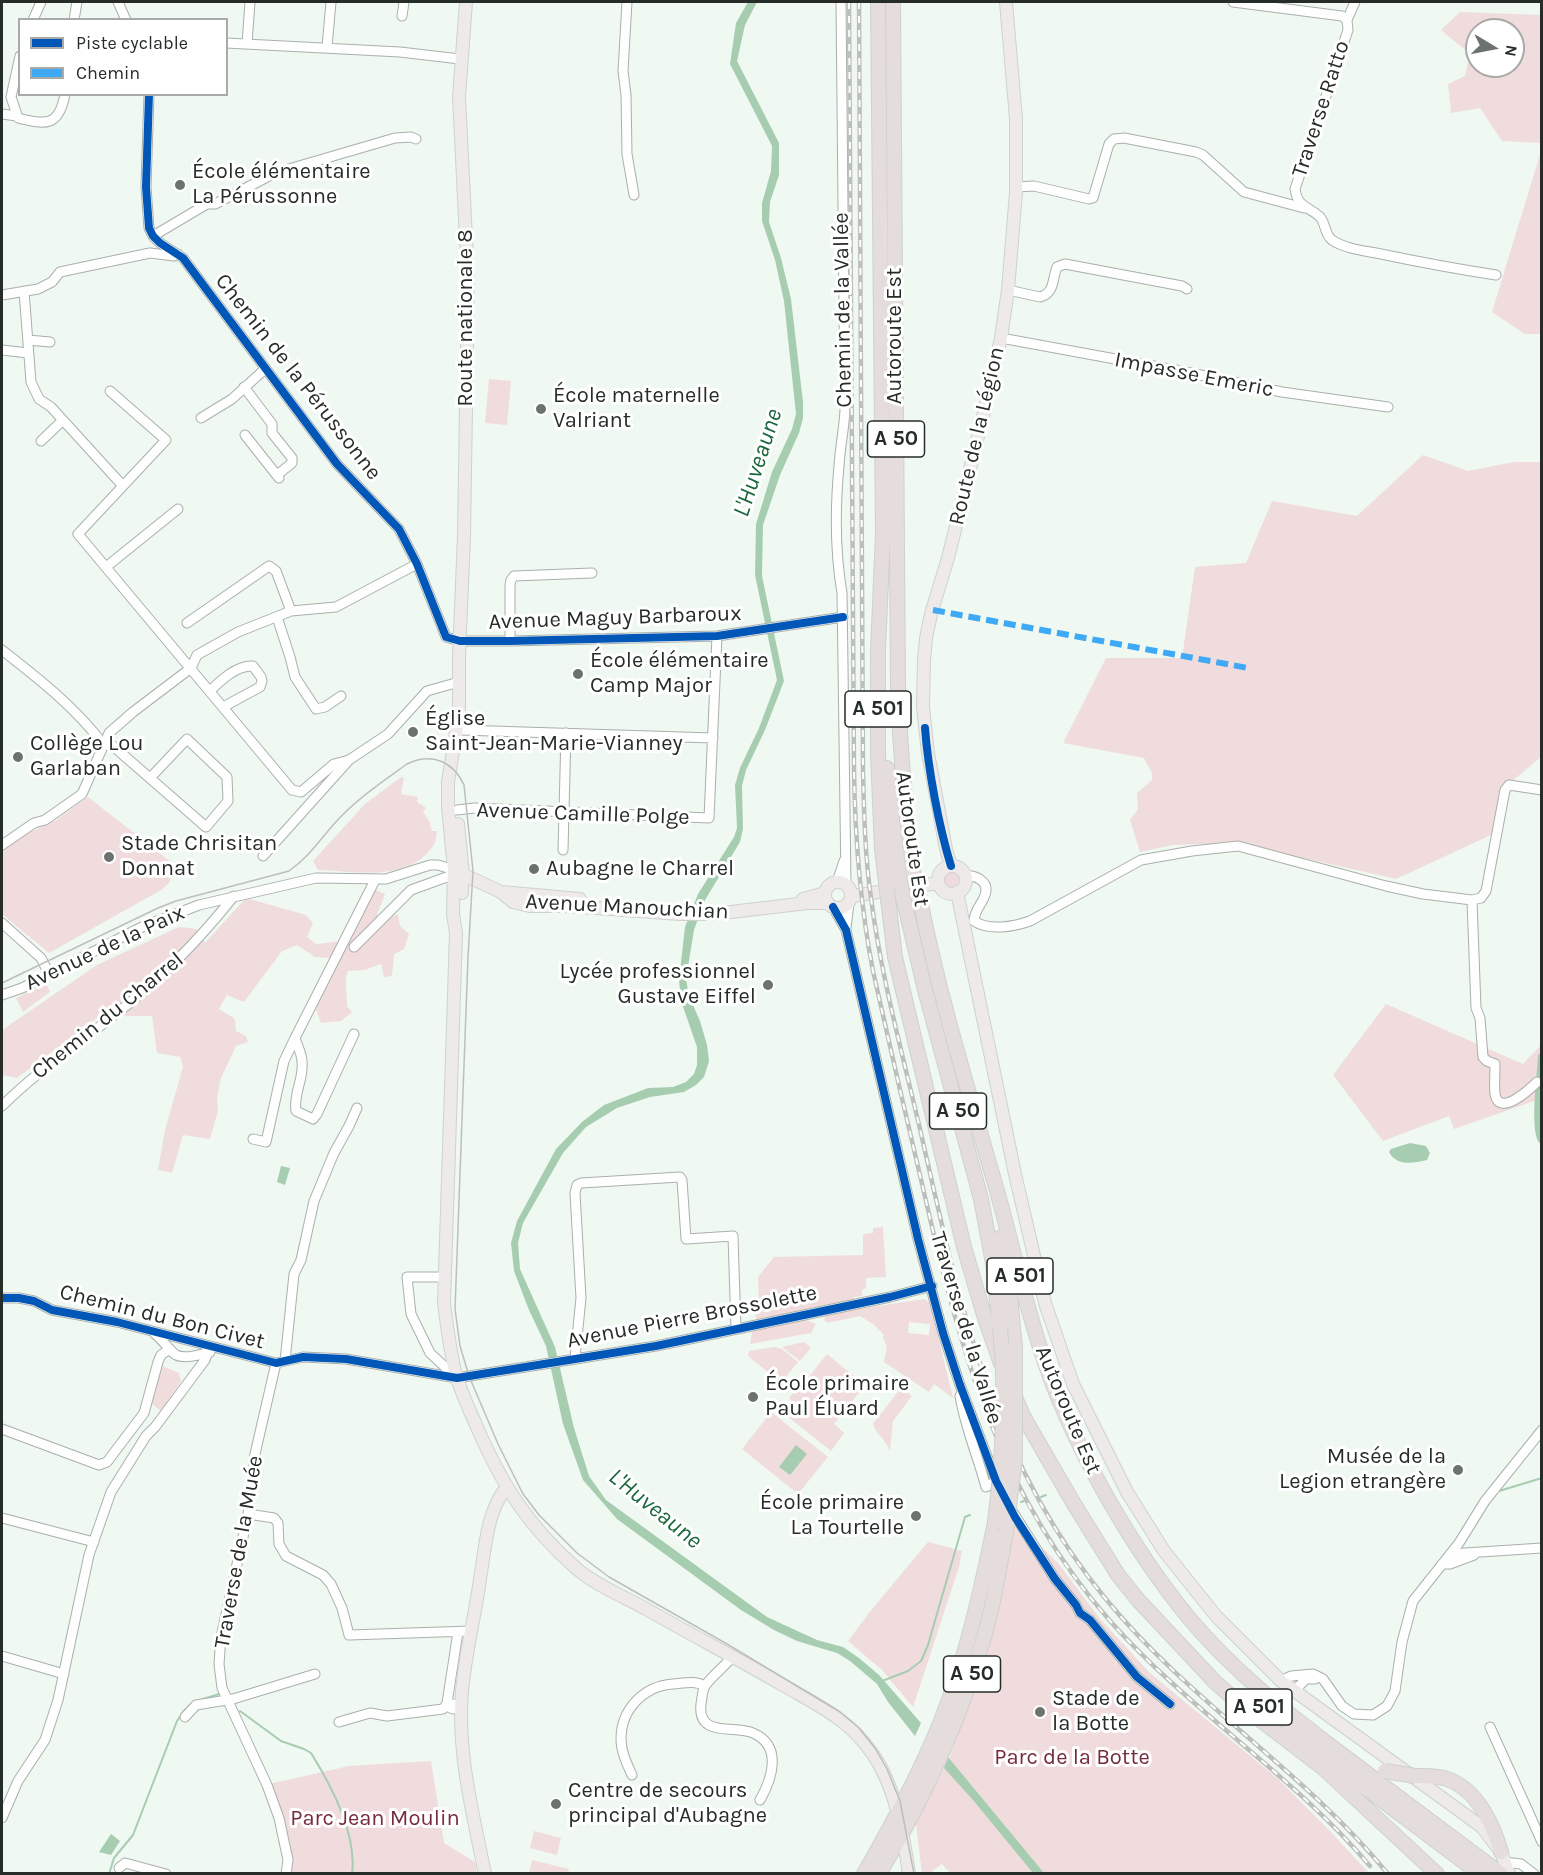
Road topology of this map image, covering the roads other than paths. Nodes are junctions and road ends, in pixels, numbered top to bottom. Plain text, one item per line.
1 (41, 2) edge
2 (77, 2) edge
3 (118, 2) edge
4 (250, 2) edge
5 (331, 2) edge
6 (404, 2) edge
7 (466, 2) edge
8 (627, 2) edge
9 (841, 2) edge
10 (878, 2) edge
11 (892, 2) edge
12 (1006, 2) edge
13 (1233, 2) edge
14 (1355, 2) edge
15 (402, 16) dead end
16 (34, 18) edge
17 (74, 18) edge
18 (125, 18) edge
19 (1347, 20) junction
20 (228, 43) edge
21 (247, 44) junction
22 (327, 47) junction
23 (460, 59) junction
24 (18, 65) edge
25 (65, 96) edge
26 (149, 96) edge
27 (2, 114) edge
28 (16, 116) junction
29 (416, 139) dead end
30 (1016, 187) junction
31 (634, 195) dead end
32 (1304, 208) junction
33 (153, 236) junction
34 (178, 254) junction
35 (1496, 275) dead end
36 (1187, 289) dead end
37 (1008, 290) junction
38 (24, 291) junction
39 (2, 295) edge
40 (1001, 338) junction
41 (28, 340) junction
42 (50, 342) dead end
43 (2, 350) edge
44 (28, 353) junction
45 (265, 369) junction
46 (244, 387) junction
47 (111, 391) dead end
48 (1388, 407) dead end
49 (201, 418) dead end
50 (62, 421) junction
51 (245, 435) dead end
52 (41, 441) dead end
53 (123, 486) junction
54 (178, 509) dead end
55 (883, 535) junction
56 (417, 564) junction
57 (106, 567) junction
58 (592, 573) dead end
59 (291, 611) junction
60 (277, 617) junction
61 (843, 617) junction
62 (187, 623) dead end
63 (717, 636) junction
64 (460, 638) junction
65 (510, 641) junction
66 (2, 650) edge
67 (191, 668) junction
68 (459, 682) junction
69 (210, 691) junction
70 (341, 696) dead end
71 (223, 707) junction
72 (459, 715) junction
73 (460, 729) junction
74 (566, 733) junction
75 (713, 738) junction
76 (103, 744) junction
77 (349, 760) junction
78 (150, 778) junction
79 (1542, 790) edge
80 (457, 810) junction
81 (564, 812) junction
82 (2, 845) edge
83 (563, 850) dead end
84 (263, 856) dead end
85 (845, 859) joint
86 (951, 866) junction
87 (457, 873) junction
88 (964, 876) junction
89 (375, 880) junction
90 (938, 883) junction
91 (846, 891) junction
92 (957, 892) junction
93 (234, 896) junction
94 (1472, 900) junction
95 (828, 901) junction
96 (2, 923) edge
97 (846, 930) junction
98 (354, 947) dead end
99 (49, 974) junction
100 (2, 995) edge
101 (946, 1014) junction
102 (354, 1034) dead end
103 (295, 1038) junction
104 (1538, 1082) dead end
105 (2, 1106) edge
106 (357, 1108) dead end
107 (253, 1139) dead end
108 (445, 1277) junction
109 (932, 1286) junction
110 (2, 1298) edge
111 (736, 1329) junction
112 (148, 1330) junction
113 (170, 1349) junction
114 (210, 1349) junction
115 (571, 1359) junction
116 (281, 1362) junction
117 (457, 1378) junction
118 (2, 1429) edge
119 (1542, 1430) edge
120 (506, 1488) junction
121 (1074, 1504) junction
122 (248, 1514) junction
123 (2, 1518) edge
124 (94, 1542) junction
125 (1542, 1548) edge
126 (1484, 1551) junction
127 (1450, 1554) junction
128 (1442, 1564) junction
129 (1190, 1620) junction
130 (471, 1631) junction
131 (458, 1632) junction
132 (2, 1656) edge
133 (733, 1656) junction
134 (64, 1674) junction
135 (315, 1674) dead end
136 (1323, 1679) junction
137 (1281, 1681) junction
138 (705, 1686) junction
139 (1294, 1691) junction
140 (228, 1700) junction
141 (1170, 1704) dead end
142 (446, 1706) junction
143 (461, 1706) junction
144 (185, 1717) dead end
145 (339, 1722) dead end
146 (1490, 1727) dead end
147 (632, 1775) dead end
148 (759, 1800) dead end
149 (2, 1818) edge
150 (905, 1838) junction
151 (1542, 1842) edge
152 (1503, 1867) edge
153 (119, 1868) dead end
154 (166, 1874) edge
155 (286, 1874) edge
156 (485, 1874) edge
157 (864, 1874) edge
158 (879, 1874) edge
159 (909, 1874) edge
160 (915, 1874) edge
161 (1437, 1874) edge
162 (1480, 1874) edge
163 (1534, 1874) edge

1 - 16 street
2 - 17 street
3 - 18 street
4 - 21 street
5 - 22 street
6 - 15 street
7 - 23 main road, Route nationale 8
8 - 31 street
9 - 61 street, Chemin de la Vallée
10 - 55 highway, Autoroute Est / A 50
11 - 101 highway, Autoroute Est / A 50, bridge
12 - 30 main road, Route de la Légion
13 - 19 street, Traverse Ratto
14 - 19 street
19 - 32 street, Traverse Ratto
20 - 21 street
21 - 22 street
22 - 23 street
23 - 64 main road, Route nationale 8
24 - 28 street
25 - 28 street
26 - 33 street
27 - 28 street
29 - 33 street
30 - 32 street
30 - 37 main road, Route de la Légion
32 - 35 street, Traverse Ratto
33 - 34 street, Chemin de la Pérussonne
34 - 38 street
34 - 45 street, Chemin de la Pérussonne
36 - 37 street
37 - 40 main road, Route de la Légion
38 - 39 street
38 - 41 street
40 - 48 street, Impasse Emeric
40 - 86 main road, Route de la Légion
41 - 42 street
41 - 44 street
43 - 44 street
44 - 50 street
45 - 46 street
45 - 56 street, Chemin de la Pérussonne
46 - 49 street
46 - 51 street
47 - 53 street
50 - 52 street
50 - 53 street
53 - 57 street
54 - 57 street
55 - 121 highway, Autoroute Est / A 501, bridge
55 - 157 highway, A 50, bridge
56 - 59 street
56 - 64 street, Chemin de la Pérussonne
57 - 67 street
58 - 65 street
59 - 60 street
59 - 62 street
60 - 67 street
60 - 70 street
61 - 63 street, Avenue Maguy Barbaroux
61 - 85 street, Chemin de la Vallée
63 - 65 street, Avenue Maguy Barbaroux
63 - 75 street
64 - 65 street, Avenue Maguy Barbaroux
64 - 68 main road, Route nationale 8
66 - 76 street
67 - 69 street
67 - 76 street
68 - 72 main road, Route nationale 8
68 - 77 street
69 - 71 street
69 - 71 street
71 - 77 street
72 - 73 main road
72 - 87 main road
73 - 74 street
73 - 80 main road
74 - 75 street
74 - 81 street
75 - 81 street, Avenue Camille Polge
76 - 78 street
76 - 82 street
77 - 84 street
78 - 78 street
79 - 94 street
80 - 81 street, Avenue Camille Polge
80 - 87 main road
81 - 83 street
85 - 91 street, Traverse de la Vallée
86 - 88 main road
86 - 90 main road
87 - 89 street, Avenue de la Paix
87 - 95 main road, Avenue Manouchian
87 - 98 street
87 - 108 main road
88 - 92 main road
88 - 94 street
89 - 93 street, Avenue de la Paix
89 - 103 street
90 - 91 main road, Avenue Manouchian
90 - 92 main road
91 - 95 main road, Avenue Manouchian
91 - 95 main road
91 - 97 street, Traverse de la Vallée
92 - 137 main road
93 - 99 street, Avenue de la Paix
93 - 105 street, Chemin du Charrel
94 - 104 street
95 - 97 street, Traverse de la Vallée
96 - 99 street
97 - 109 street, Traverse de la Vallée
99 - 100 street, Avenue de la Paix
101 - 129 highway, Autoroute Est / A 501
101 - 150 highway, A 50, bridge
102 - 103 street
103 - 107 street
106 - 116 street, Traverse de la Muée
108 - 117 main road
108 - 117 street
109 - 111 street, Avenue Pierre Brossolette
109 - 141 street, Traverse de la Vallée, bridge
110 - 112 street, Chemin du Bon Civet
111 - 115 street, Avenue Pierre Brossolette
111 - 115 street
112 - 113 street, Chemin du Bon Civet
112 - 114 street, Chemin du Bon Civet
113 - 114 street, Chemin du Bon Civet
113 - 118 street
114 - 116 street, Chemin du Bon Civet
114 - 124 street
115 - 117 street, Avenue Pierre Brossolette
116 - 117 street, Chemin du Bon Civet
116 - 122 street, Traverse de la Muée
117 - 120 main road
119 - 127 street
120 - 130 main road
120 - 133 main road
121 - 161 highway
121 - 162 highway, A 501
122 - 131 street
122 - 140 street, Traverse de la Muée
123 - 124 street
124 - 134 street
125 - 126 street
126 - 127 street
126 - 128 street
127 - 128 street
128 - 136 street
129 - 152 highway, A 501
129 - 152 highway, bridge
130 - 131 street
130 - 143 main road
131 - 142 street
132 - 134 street
133 - 138 street
133 - 150 main road
134 - 149 street
135 - 140 street
136 - 137 street
136 - 139 street
137 - 139 main road
138 - 147 street
138 - 148 street
139 - 152 main road
140 - 144 street
140 - 155 street, Traverse de la Muée
142 - 143 street
142 - 145 street
143 - 156 main road
146 - 151 street
150 - 158 highway, A 50
150 - 159 main road
150 - 160 main road
152 - 163 street
153 - 154 street

